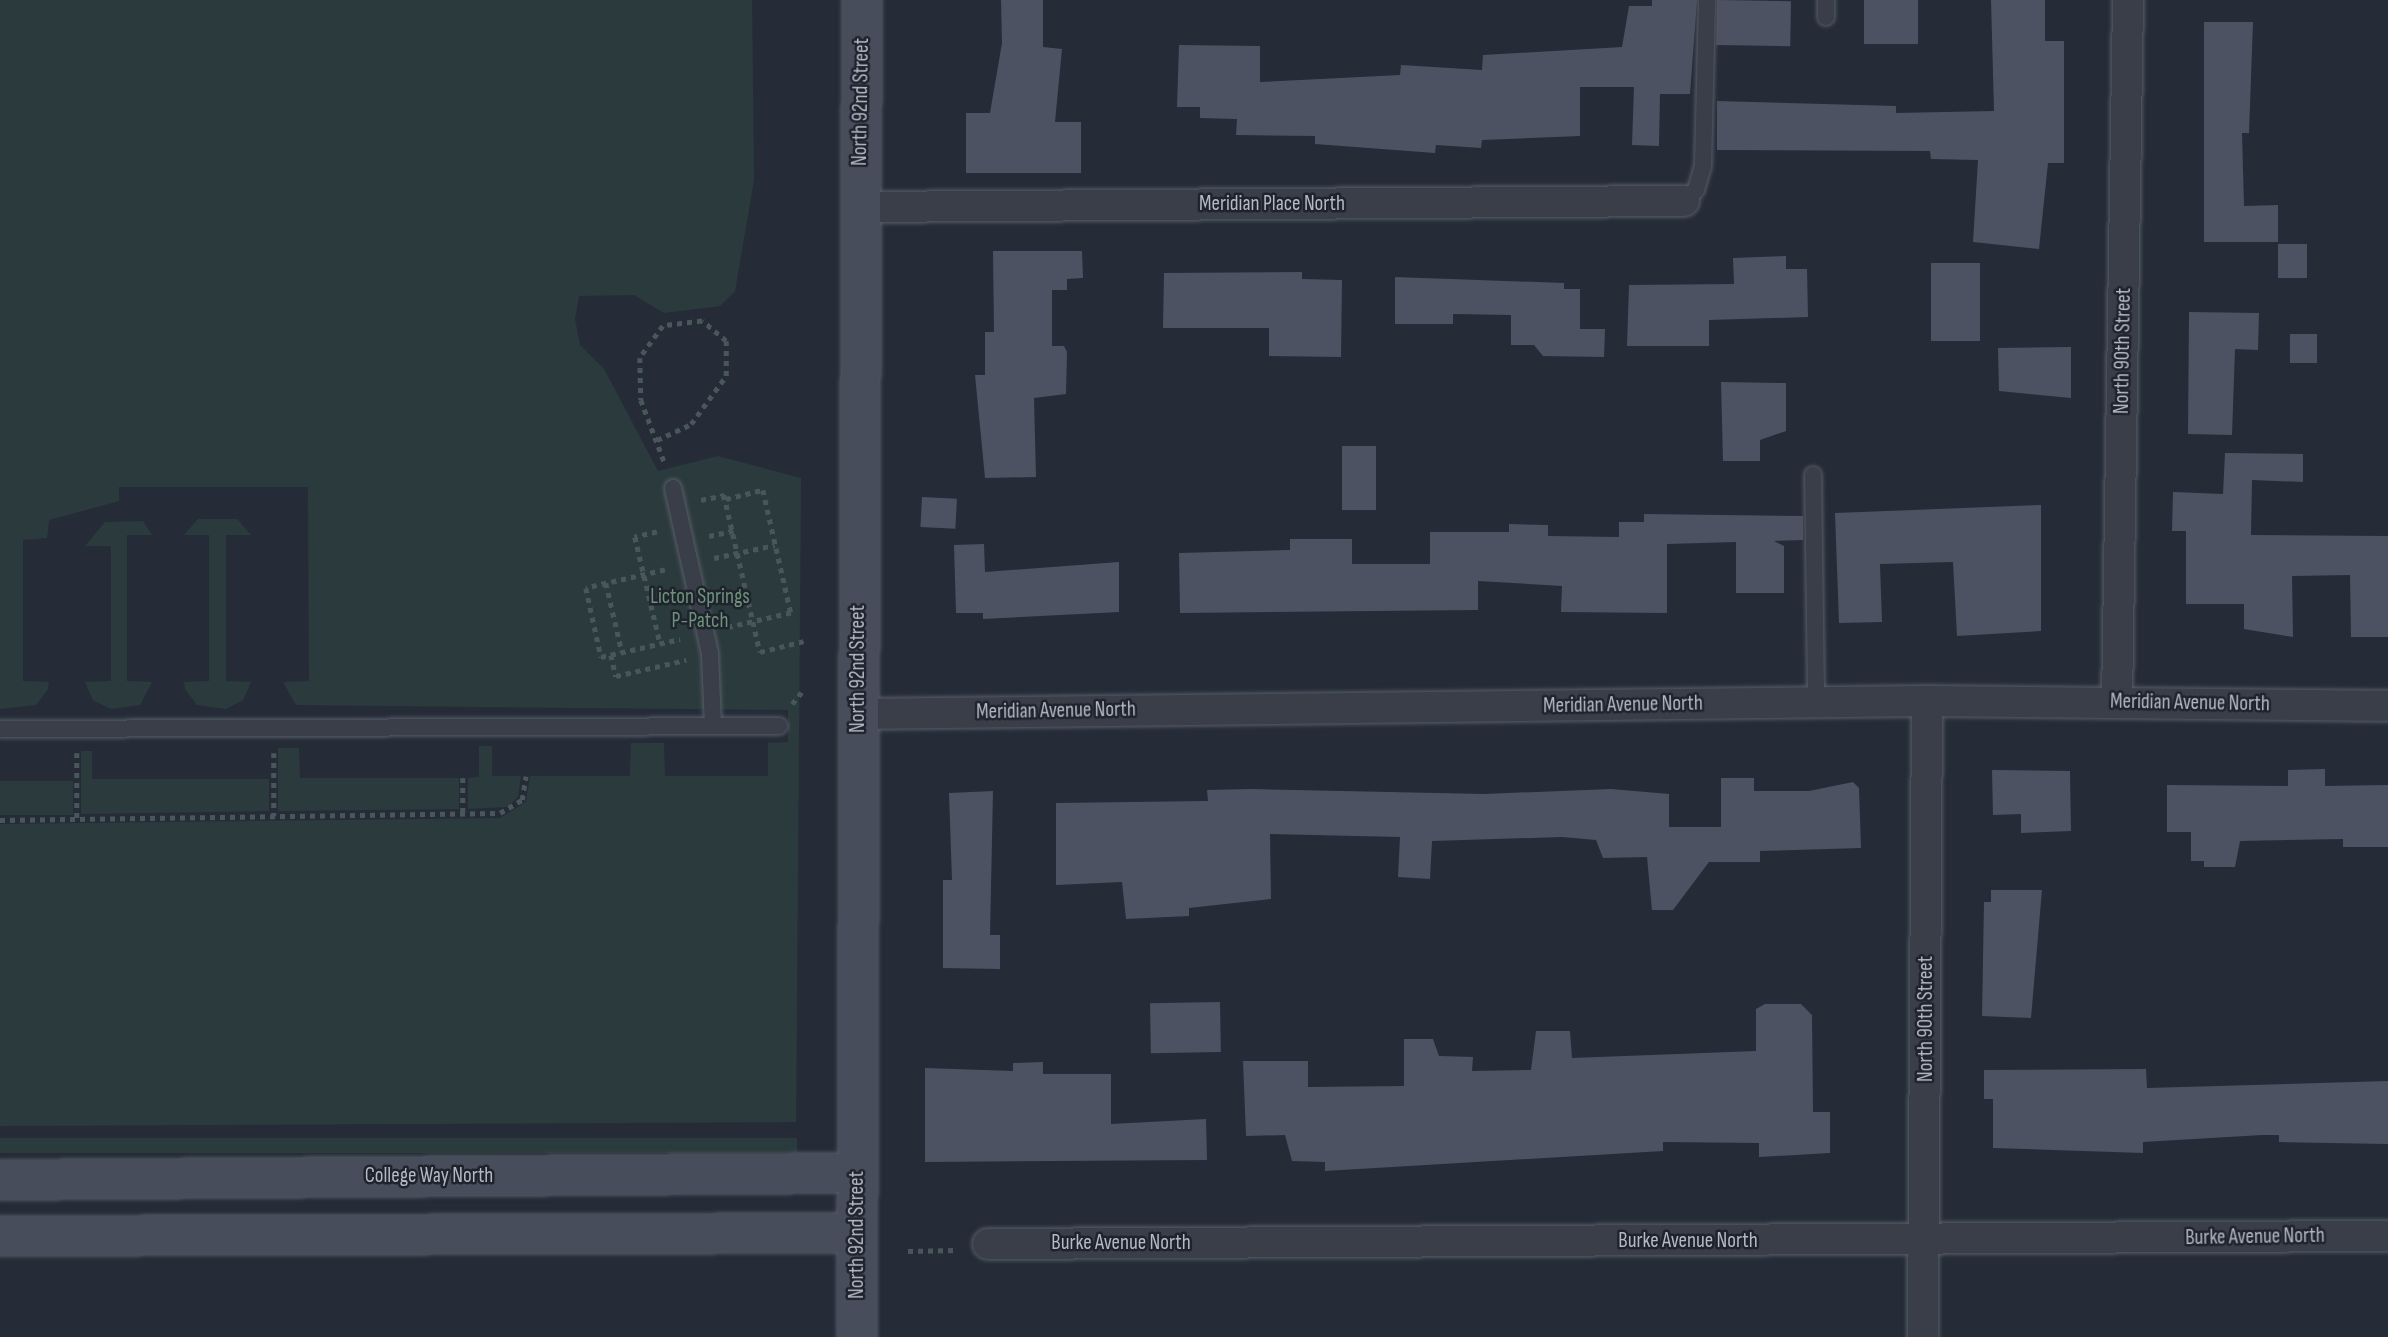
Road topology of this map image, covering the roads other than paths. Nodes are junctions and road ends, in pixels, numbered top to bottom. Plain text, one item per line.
1 (862, 0) edge
2 (1707, 0) edge
3 (1826, 0) edge
4 (2128, 0) edge
5 (1826, 17) dead end
6 (1684, 201) joint
7 (859, 206) junction
8 (1814, 475) dead end
9 (673, 488) road end
10 (1927, 701) junction
11 (1816, 702) junction
12 (2118, 702) junction
13 (2388, 706) edge
14 (858, 714) junction
15 (713, 726) junction
16 (779, 726) dead end
17 (0, 729) edge
18 (857, 1173) junction
19 (0, 1180) edge
20 (857, 1233) junction
21 (0, 1236) edge
22 (2388, 1236) edge
23 (1925, 1241) junction
24 (988, 1244) dead end
25 (856, 1337) edge
26 (1923, 1337) edge

1 - 7 street, North 92nd Street
2 - 6 lane
3 - 5 lane
4 - 12 street, North 90th Street
6 - 7 street, Meridian Place North
7 - 14 street, North 92nd Street
8 - 11 lane
9 - 15 lane
10 - 11 street, Meridian Avenue North
10 - 12 street, Meridian Avenue North
10 - 23 street, North 90th Street
11 - 14 street, Meridian Avenue North
12 - 13 street, Meridian Avenue North
14 - 18 street, North 92nd Street
15 - 16 lane
15 - 17 lane
18 - 19 street, College Way North
18 - 20 street, North 92nd Street
20 - 21 street
20 - 25 street, North 92nd Street
22 - 23 street, Burke Avenue North
23 - 24 street, Burke Avenue North
23 - 26 street, North 90th Street

